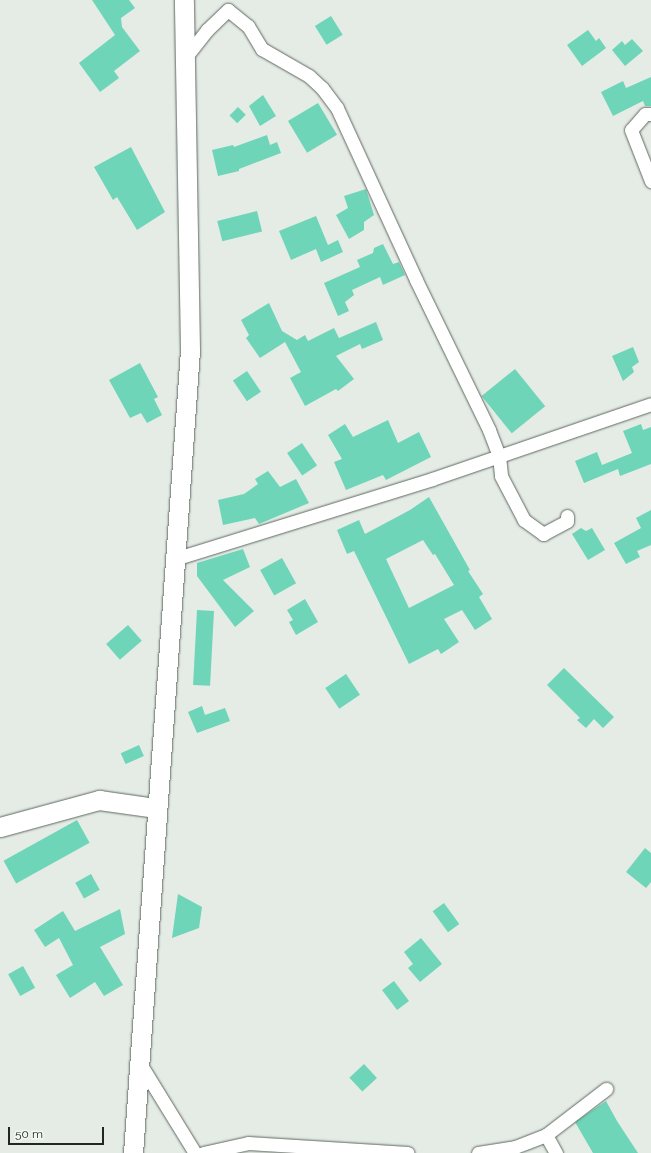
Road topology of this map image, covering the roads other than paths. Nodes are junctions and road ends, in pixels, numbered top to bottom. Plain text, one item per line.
1 (184, 0) edge
2 (185, 58) junction
3 (651, 114) edge
4 (651, 181) edge
5 (651, 404) edge
6 (498, 456) junction
7 (567, 516) dead end
8 (174, 560) junction
9 (156, 808) junction
10 (0, 827) edge
11 (139, 1062) junction
12 (606, 1088) dead end
13 (546, 1135) junction
14 (133, 1153) edge
15 (195, 1153) edge
16 (203, 1153) edge
17 (408, 1153) edge
18 (478, 1153) edge
19 (556, 1153) edge

1 - 2 main road
2 - 6 street
2 - 8 main road
3 - 4 street
5 - 6 street
6 - 7 street
6 - 8 street
8 - 9 main road
9 - 10 main road
9 - 11 main road
11 - 14 main road
11 - 15 street
12 - 13 street
13 - 18 street
13 - 19 street
16 - 17 street

